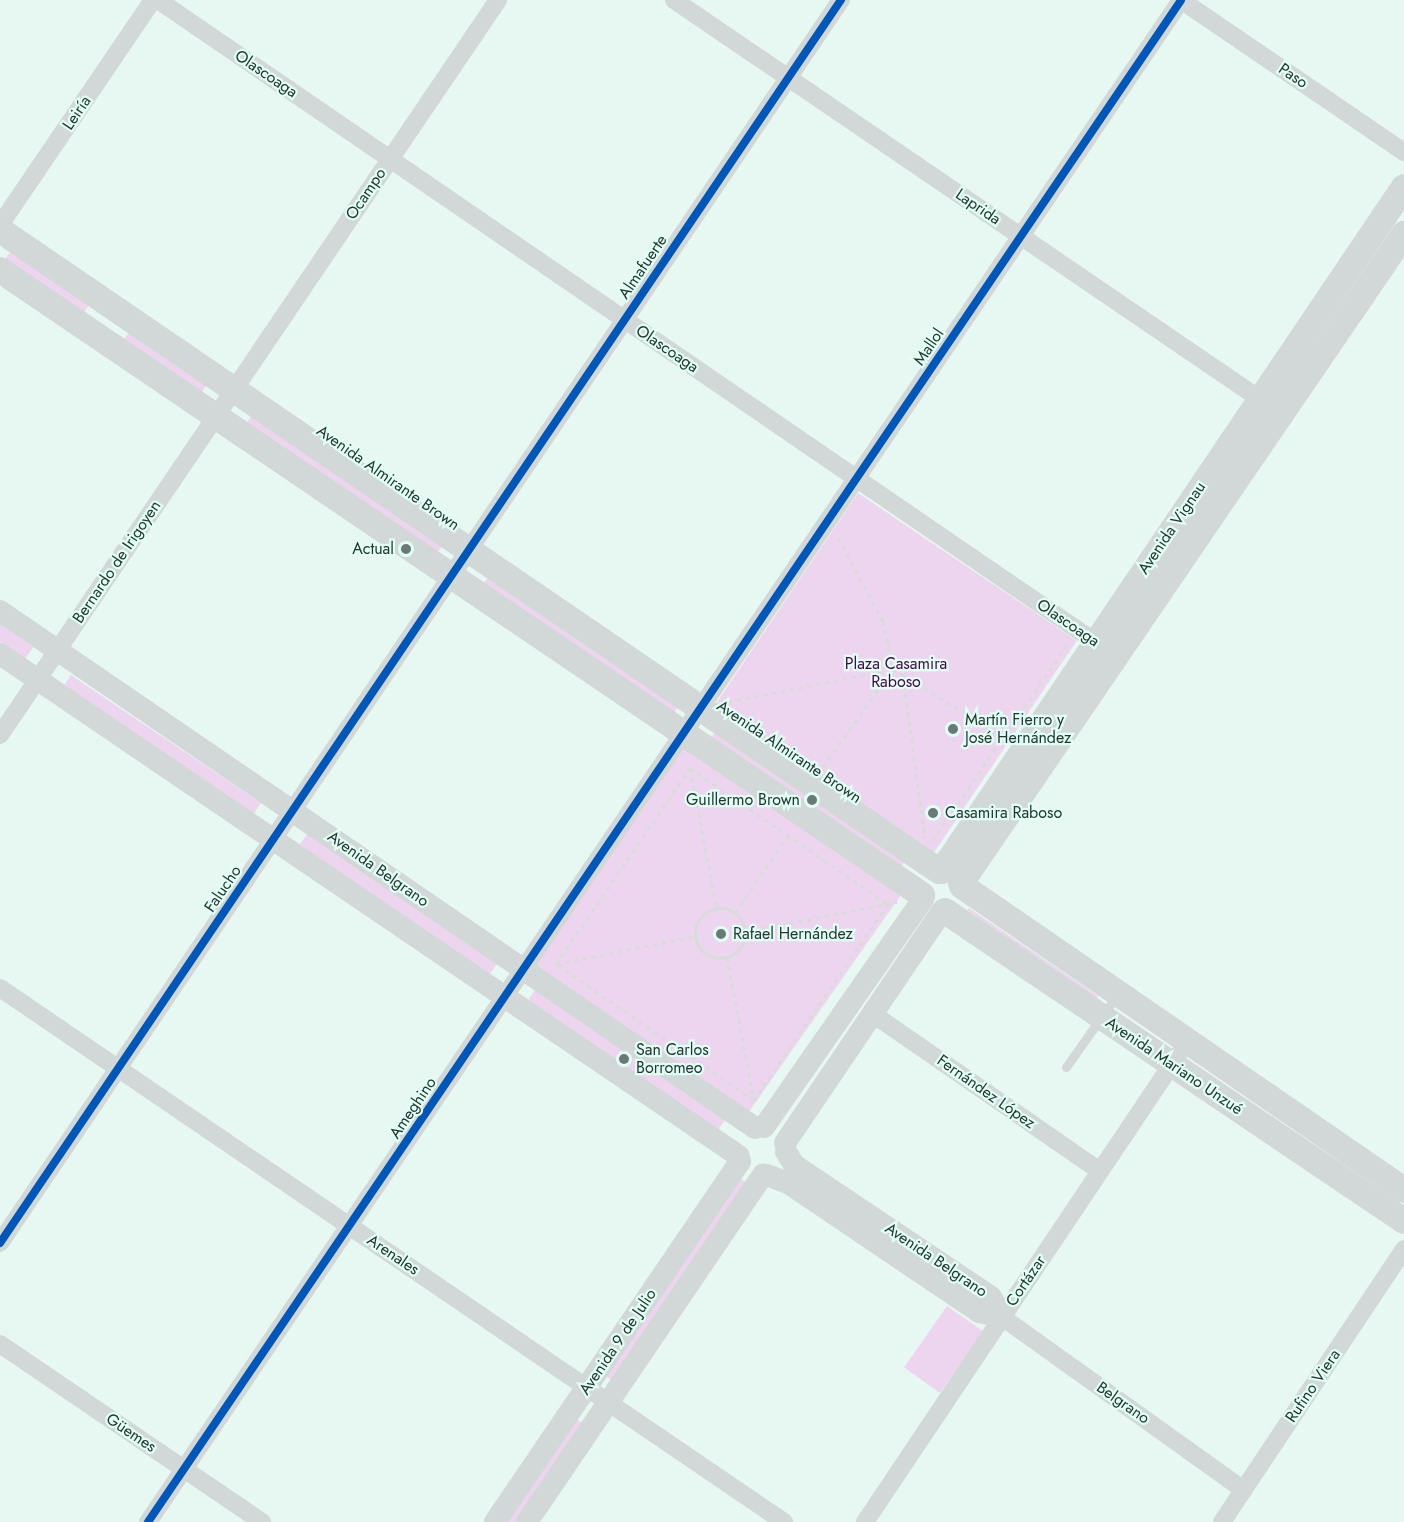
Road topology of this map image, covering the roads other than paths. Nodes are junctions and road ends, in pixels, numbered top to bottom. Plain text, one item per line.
1 (155, 0) edge
2 (498, 0) edge
3 (674, 0) edge
4 (840, 0) edge
5 (1181, 0) edge
6 (788, 78) junction
7 (1404, 152) edge
8 (390, 159) junction
9 (1404, 187) edge
10 (0, 227) edge
11 (1404, 234) edge
12 (1021, 236) junction
13 (0, 270) edge
14 (624, 320) junction
15 (235, 389) junction
16 (1260, 399) junction
17 (1282, 414) junction
18 (216, 416) junction
19 (856, 478) junction
20 (468, 550) junction
21 (451, 576) junction
22 (0, 611) edge
23 (1086, 636) junction
24 (58, 650) junction
25 (0, 654) edge
26 (1116, 656) junction
27 (38, 680) junction
28 (700, 709) junction
29 (684, 733) junction
30 (0, 735) edge
31 (293, 809) junction
32 (273, 839) junction
33 (951, 878) junction
34 (931, 902) junction
35 (522, 971) junction
36 (0, 988) edge
37 (1119, 993) junction
38 (504, 997) junction
39 (873, 1014) junction
40 (1102, 1017) junction
41 (1188, 1040) junction
42 (1171, 1064) junction
43 (1066, 1067) dead end
44 (118, 1068) junction
45 (759, 1128) junction
46 (785, 1148) junction
47 (740, 1159) junction
48 (1100, 1171) junction
49 (765, 1175) junction
50 (1404, 1190) edge
51 (1404, 1221) edge
52 (349, 1225) junction
53 (885, 1237) junction
54 (0, 1243) edge
55 (1404, 1249) edge
56 (1002, 1317) junction
57 (0, 1344) edge
58 (587, 1387) junction
59 (609, 1402) junction
60 (184, 1468) junction
61 (1244, 1490) junction
62 (148, 1522) edge
63 (262, 1522) edge
64 (495, 1522) edge
65 (527, 1522) edge
66 (784, 1522) edge
67 (865, 1522) edge
68 (1222, 1522) edge

1 - 8 street, Olascoaga
1 - 10 street, Leiría
2 - 8 street, Ocampo
3 - 6 street, Laprida
4 - 6 street, Almafuerte
5 - 7 street, Paso
5 - 12 street, Mallol
6 - 12 street, Laprida
6 - 14 street, Almafuerte
8 - 14 street, Olascoaga
8 - 15 street, Ocampo
9 - 16 main road, Avenida Vignau
10 - 15 main road, Avenida Almirante Brown
11 - 17 main road, Avenida Vignau
12 - 16 street, Laprida
12 - 19 street, Mallol
13 - 18 main road
14 - 19 street, Olascoaga
14 - 20 street, Almafuerte
15 - 18 street, Bernardo de Irigoyen
15 - 20 main road, Avenida Almirante Brown
16 - 17 street, Laprida
16 - 23 main road, Avenida Vignau
17 - 26 main road, Avenida Vignau
18 - 21 main road
18 - 24 street, Bernardo de Irigoyen
19 - 23 street, Olascoaga
19 - 28 street, Mallol
20 - 21 street, Falucho
20 - 28 main road, Avenida Almirante Brown
21 - 29 main road
21 - 31 street, Falucho
22 - 24 street, Avenida Belgrano
23 - 26 street, Olascoaga
23 - 33 main road, Avenida Vignau
24 - 27 street, Bernardo de Irigoyen
24 - 31 street, Avenida Belgrano
25 - 27 street, Avenida Belgrano
26 - 33 main road, Avenida Vignau
27 - 30 street, Bernardo de Irigoyen
27 - 32 street, Avenida Belgrano
28 - 29 street, Ameghino
28 - 33 main road, Avenida Almirante Brown
29 - 34 main road
29 - 35 street, Ameghino
31 - 32 street, Falucho
31 - 35 street, Avenida Belgrano
32 - 38 street, Avenida Belgrano
32 - 44 street, Falucho
33 - 34 main road
33 - 34 main road
33 - 37 main road, Avenida Mariano Unzué
34 - 39 street
34 - 40 main road, Avenida Mariano Unzué
34 - 45 street
35 - 38 street, Ameghino
35 - 45 street, Avenida Belgrano
36 - 44 street, Arenales
37 - 40 lane
37 - 41 main road, Avenida Mariano Unzué
38 - 47 street, Avenida Belgrano
38 - 52 street, Ameghino
39 - 46 street
39 - 48 street, Fernández López
40 - 42 main road, Avenida Mariano Unzué
40 - 43 lane
41 - 42 street, Cortázar
41 - 50 main road, Avenida Mariano Unzué
42 - 48 street, Cortázar
42 - 51 main road, Avenida Mariano Unzué
44 - 52 street, Arenales
44 - 54 street, Falucho
45 - 46 street
45 - 47 street
46 - 49 street
46 - 53 street, Avenida Belgrano
47 - 49 street
47 - 58 street, Avenida 9 de Julio
48 - 56 street, Cortázar
49 - 53 street, Avenida Belgrano
49 - 59 street, Avenida 9 de Julio
52 - 58 street, Arenales
52 - 60 street, Ameghino
53 - 56 street, Avenida Belgrano
55 - 61 street, Rufino Viera
56 - 61 street, Belgrano
56 - 67 street, Cortázar
57 - 60 street, Güemes
58 - 59 street, Arenales
58 - 64 street, Avenida 9 de Julio
59 - 65 street, Avenida 9 de Julio
59 - 66 street, Arenales
60 - 62 street, Ameghino
60 - 63 street, Güemes
61 - 68 street, Rufino Viera

